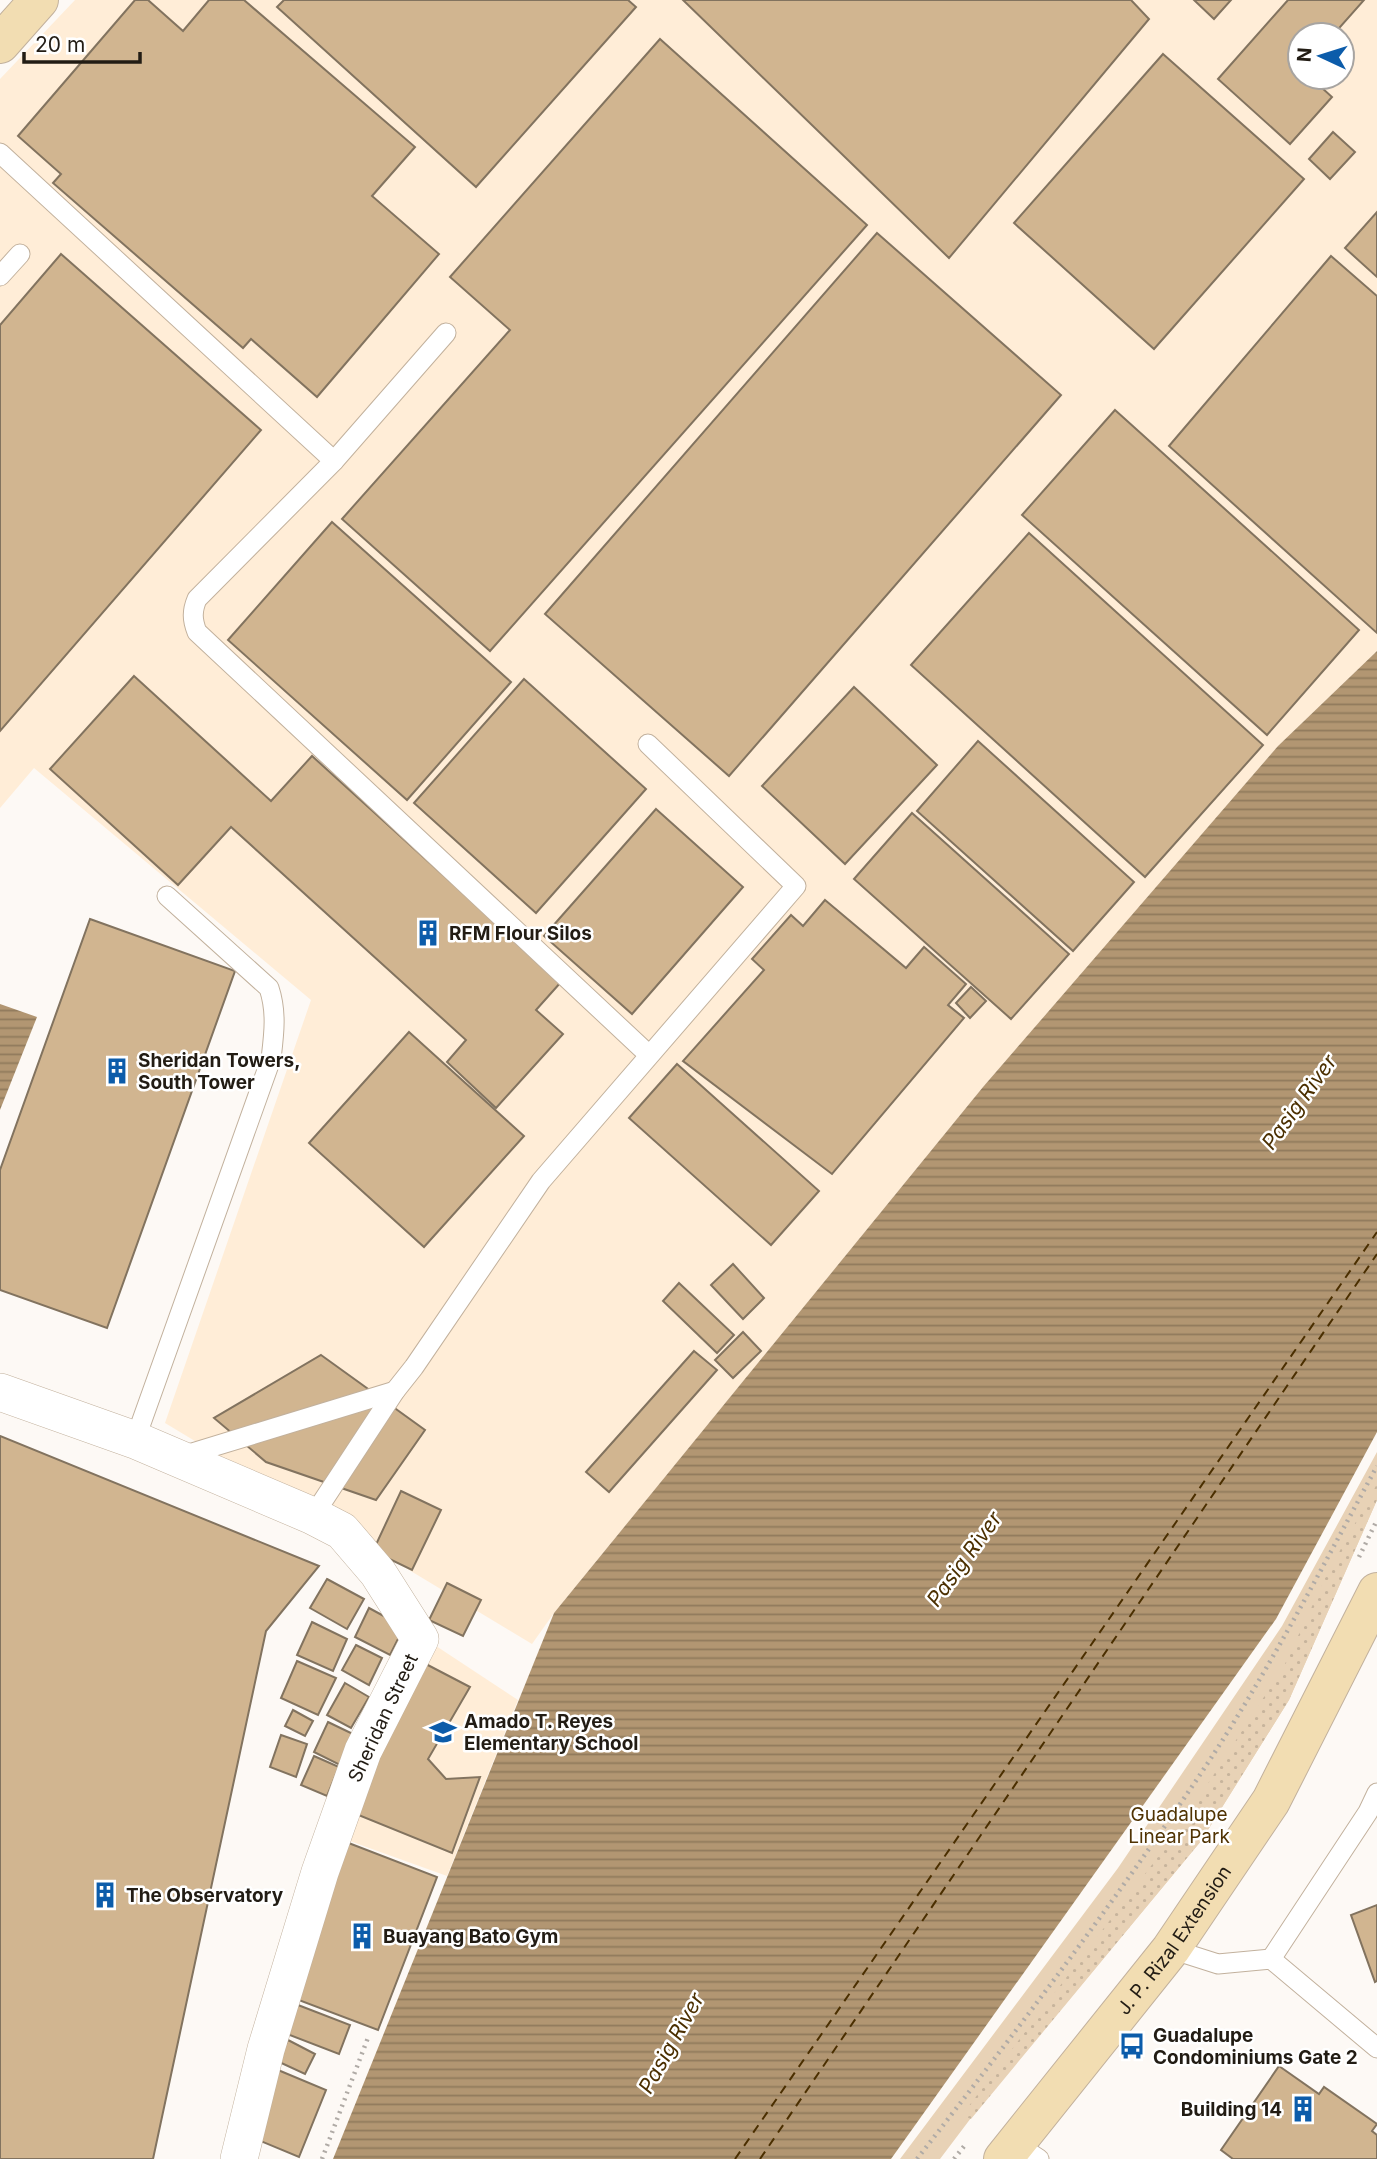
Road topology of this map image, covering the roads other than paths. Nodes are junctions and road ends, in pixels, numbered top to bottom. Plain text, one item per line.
1 (39, 0) edge
2 (0, 44) edge
3 (0, 153) edge
4 (20, 254) dead end
5 (0, 276) edge
6 (446, 332) dead end
7 (334, 461) junction
8 (648, 744) dead end
9 (167, 895) dead end
10 (649, 1055) junction
11 (395, 1391) junction
12 (0, 1392) edge
13 (135, 1440) junction
14 (176, 1457) junction
15 (313, 1516) junction
16 (1365, 1580) edge
17 (1377, 1793) edge
18 (1373, 1811) edge
19 (1171, 1949) junction
20 (1271, 1959) junction
21 (1377, 2048) edge
22 (1020, 2154) edge
23 (239, 2159) edge

1 - 2 main road
3 - 7 lane
4 - 5 lane
6 - 7 lane
7 - 10 lane
8 - 10 lane
9 - 13 lane
10 - 11 lane
11 - 14 lane
11 - 15 lane
12 - 13 street, Sheridan Street
13 - 14 street, Sheridan Street
14 - 15 street, Sheridan Street
15 - 23 street, Sheridan Street
16 - 19 main road, J. P. Rizal Extension
17 - 18 lane
18 - 20 lane
19 - 20 lane
19 - 22 main road, J. P. Rizal Extension
20 - 21 lane

